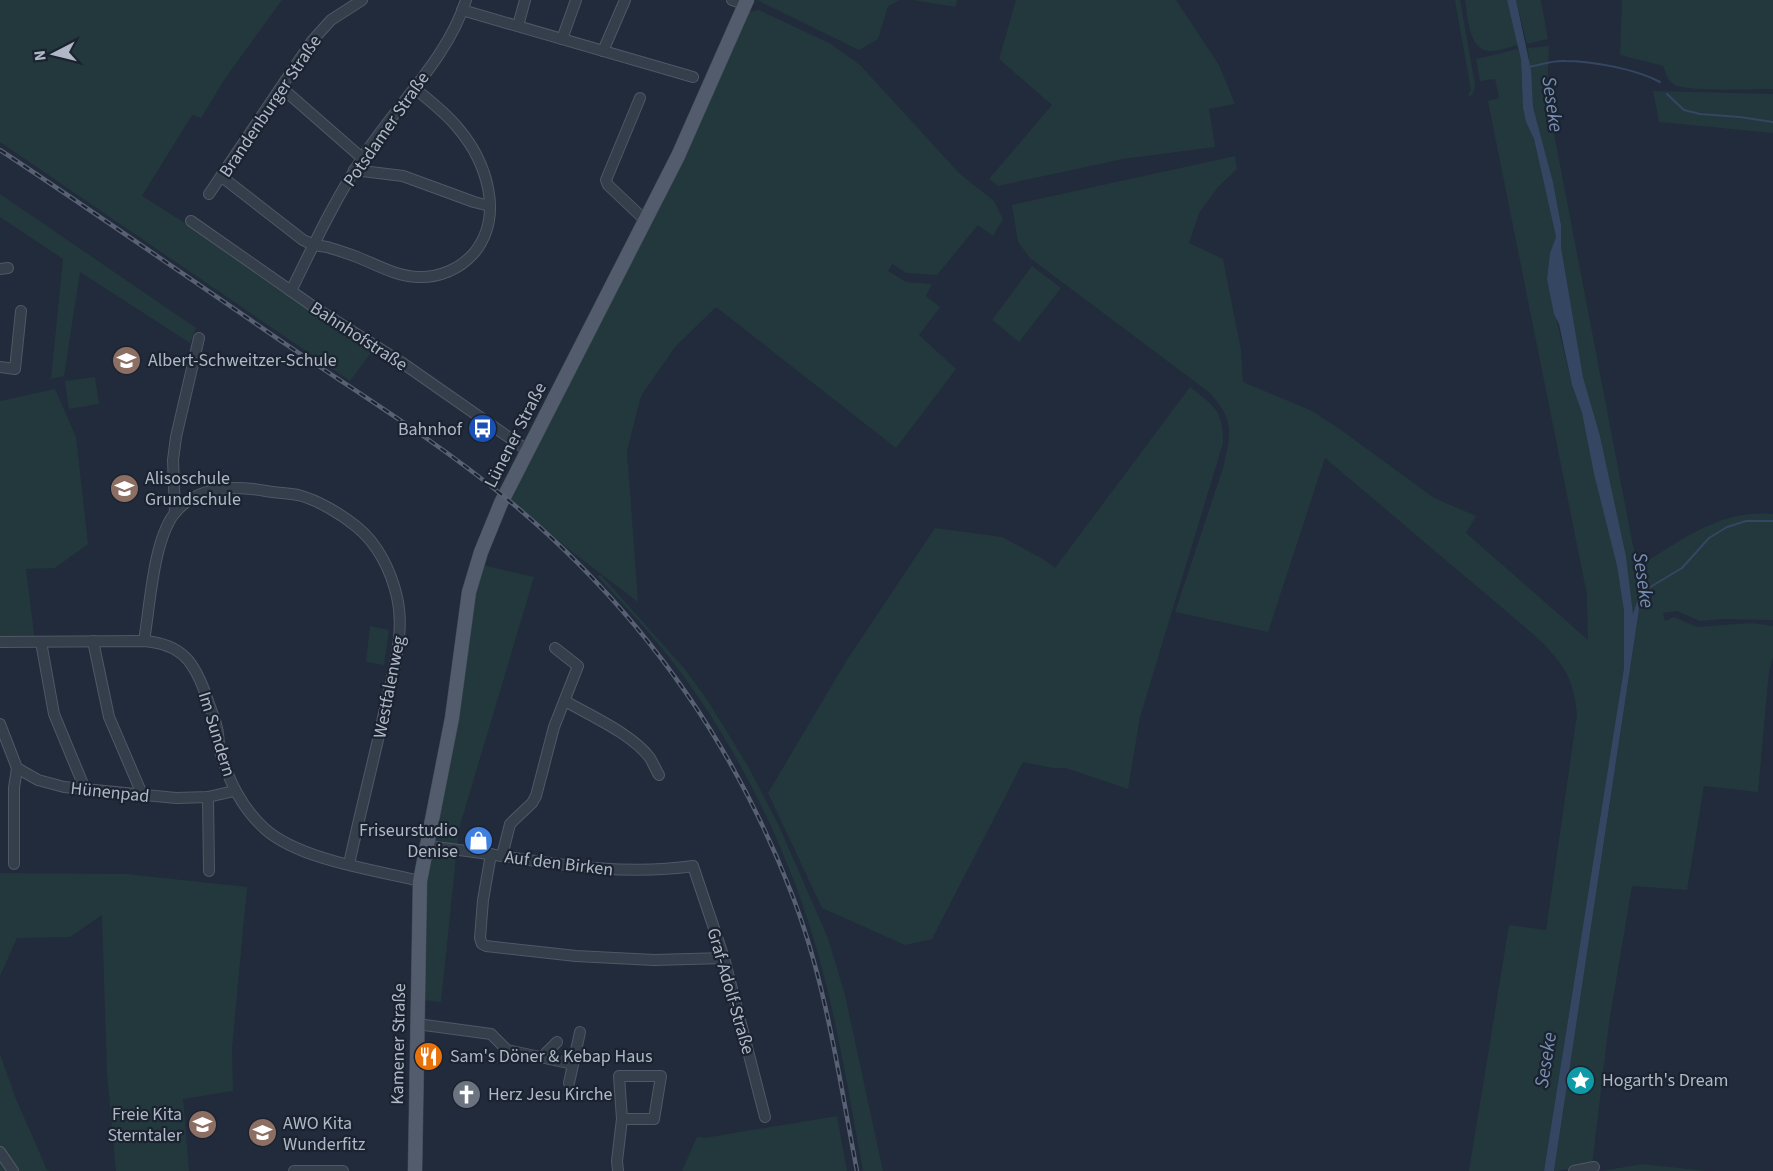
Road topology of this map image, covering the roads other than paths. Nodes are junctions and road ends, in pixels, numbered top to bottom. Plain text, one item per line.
1 (362, 0) edge
2 (525, 0) edge
3 (576, 0) edge
4 (625, 0) edge
5 (741, 2) edge
6 (464, 5) edge
7 (518, 26) junction
8 (562, 39) junction
9 (603, 51) junction
10 (693, 77) dead end
11 (282, 88) junction
12 (414, 88) junction
13 (640, 98) dead end
14 (362, 158) junction
15 (354, 170) junction
16 (222, 177) junction
17 (209, 194) dead end
18 (490, 206) junction
19 (191, 221) dead end
20 (646, 221) junction
21 (314, 245) junction
22 (291, 291) junction
23 (21, 311) dead end
24 (199, 338) dead end
25 (0, 367) edge
26 (527, 450) junction
27 (175, 513) junction
28 (93, 640) junction
29 (144, 641) junction
30 (0, 642) edge
31 (41, 642) junction
32 (555, 648) dead end
33 (565, 701) junction
34 (0, 723) edge
35 (17, 768) junction
36 (659, 775) dead end
37 (85, 789) junction
38 (234, 791) junction
39 (142, 795) junction
40 (208, 798) junction
41 (426, 846) junction
42 (496, 855) junction
43 (14, 864) dead end
44 (349, 864) junction
45 (693, 866) joint
46 (209, 871) dead end
47 (420, 881) junction
48 (418, 918) joint
49 (724, 958) junction
50 (417, 1024) junction
51 (580, 1032) dead end
52 (557, 1042) dead end
53 (541, 1058) junction
54 (573, 1064) junction
55 (569, 1083) dead end
56 (765, 1117) dead end
57 (622, 1119) junction
58 (0, 1152) edge
59 (1594, 1167) dead end
60 (13, 1171) edge
61 (294, 1171) edge
62 (301, 1171) edge
63 (343, 1171) edge
64 (415, 1171) edge
65 (618, 1171) edge
66 (1574, 1171) edge

1 - 11 street, Brandenburger Straße
2 - 7 street
3 - 8 street
4 - 9 street
5 - 20 main road, Lünener Straße
6 - 7 street
6 - 12 street, Potsdamer Straße
7 - 8 street
8 - 9 street
9 - 10 street
11 - 14 street
11 - 16 street, Brandenburger Straße
12 - 14 street, Potsdamer Straße
12 - 18 street
13 - 20 street
14 - 15 street, Potsdamer Straße
15 - 18 street
15 - 21 street, Potsdamer Straße
16 - 17 street, Brandenburger Straße
16 - 21 street
18 - 21 street
19 - 22 street, Bahnhofstraße
20 - 26 main road, Lünener Straße
21 - 22 street, Potsdamer Straße
22 - 26 street, Bahnhofstraße
23 - 25 street
24 - 27 street
26 - 41 main road, Lünener Straße
27 - 29 street, Westfalenweg
27 - 44 street, Westfalenweg
28 - 29 street, Im Sundern
28 - 31 street, Im Sundern
28 - 39 street
29 - 38 street, Im Sundern
30 - 31 street, Im Sundern
31 - 37 street
32 - 33 street
33 - 36 street
33 - 42 street
34 - 35 street
35 - 37 street, Hünenpad
35 - 43 street
37 - 39 street, Hünenpad
38 - 40 street, Hünenpad
38 - 44 street, Im Sundern
39 - 40 street, Hünenpad
40 - 46 street
41 - 42 street, Auf den Birken
41 - 47 main road, Lünener Straße
42 - 45 street, Auf den Birken
42 - 49 street
44 - 47 street, Im Sundern
45 - 49 street, Graf-Adolf-Straße
47 - 48 main road, Lünener Straße
48 - 50 main road, Kamener Straße
49 - 56 street, Graf-Adolf-Straße
50 - 53 street
50 - 64 main road, Kamener Straße
51 - 54 street
52 - 53 street
53 - 54 street
54 - 55 street
57 - 57 street
57 - 65 street
58 - 60 street
59 - 66 street
61 - 62 street
62 - 63 street

